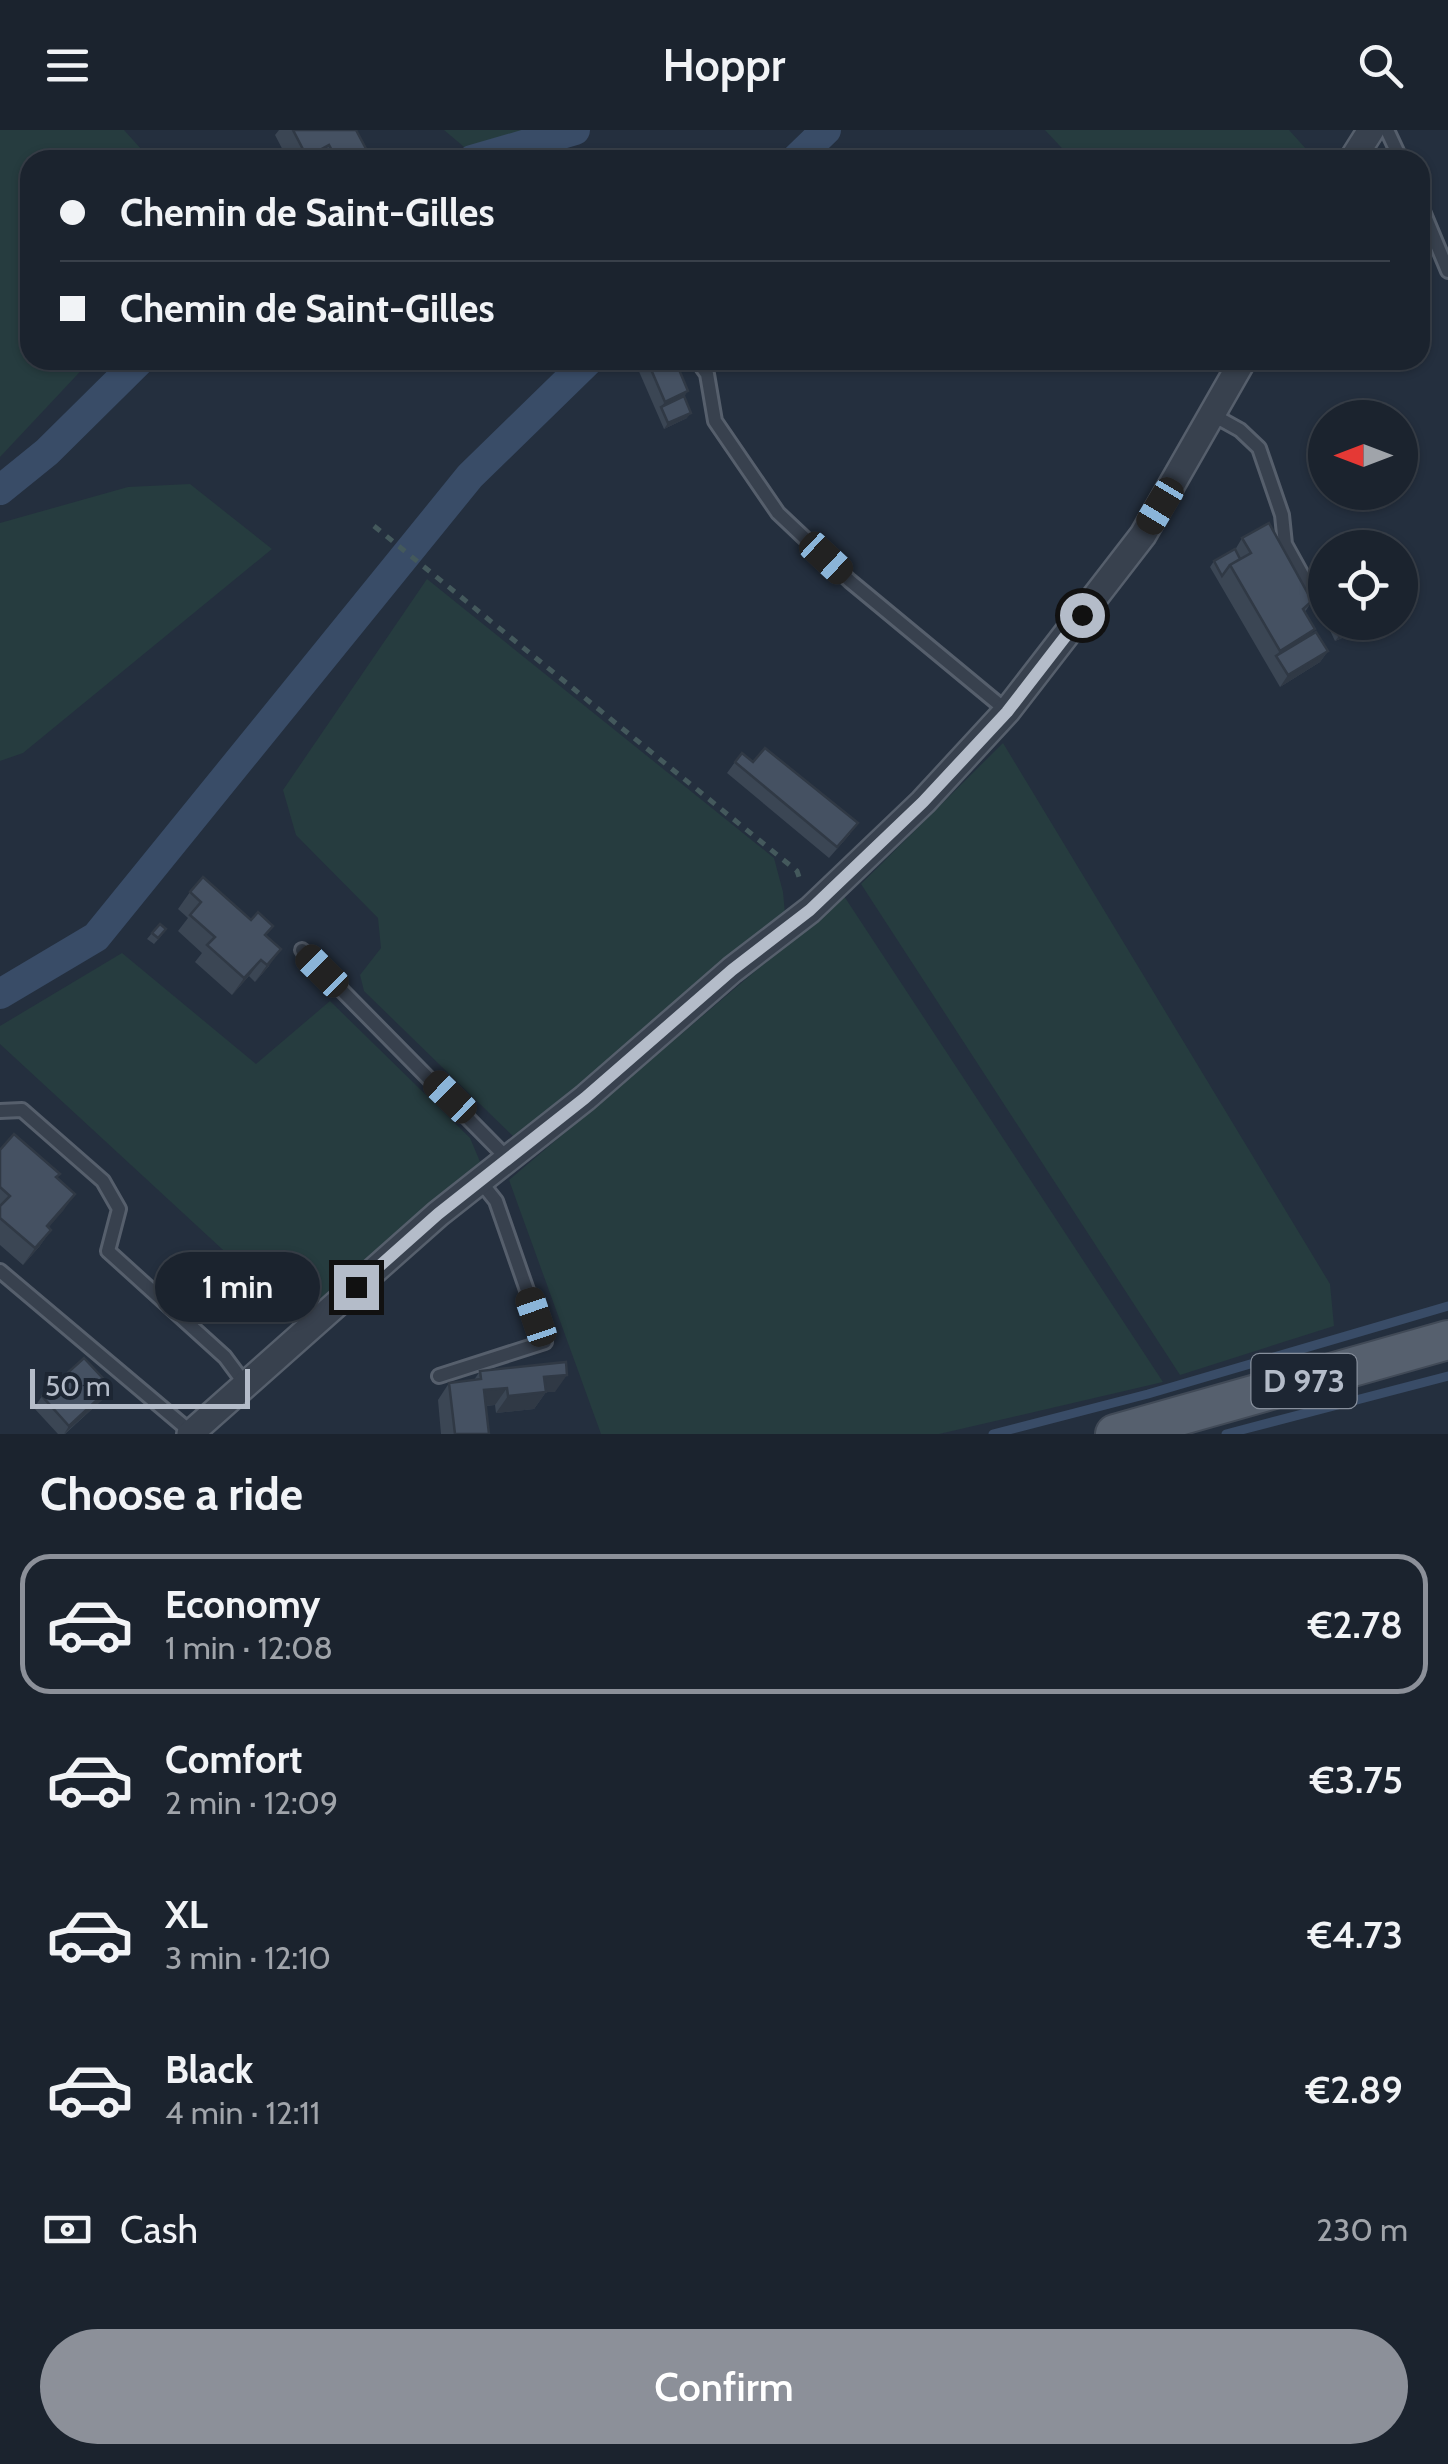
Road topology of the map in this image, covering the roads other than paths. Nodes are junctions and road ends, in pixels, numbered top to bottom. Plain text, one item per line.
1 (1430, 228) edge
2 (1448, 271) edge
3 (704, 370) edge
4 (1238, 370) edge
5 (1213, 415) junction
6 (1308, 586) edge
7 (1007, 712) junction
8 (302, 950) dead end
9 (0, 1111) edge
10 (508, 1158) junction
11 (480, 1181) junction
12 (0, 1270) edge
13 (1448, 1340) edge
14 (439, 1376) dead end
15 (245, 1384) junction
16 (191, 1433) edge
17 (1116, 1434) edge

1 - 2 lane
3 - 7 lane
4 - 5 street
5 - 6 lane
5 - 7 street
7 - 10 street
8 - 10 lane
9 - 15 lane
10 - 11 street
11 - 14 lane
11 - 15 street
12 - 16 lane
13 - 17 main road, D 973
15 - 16 street

